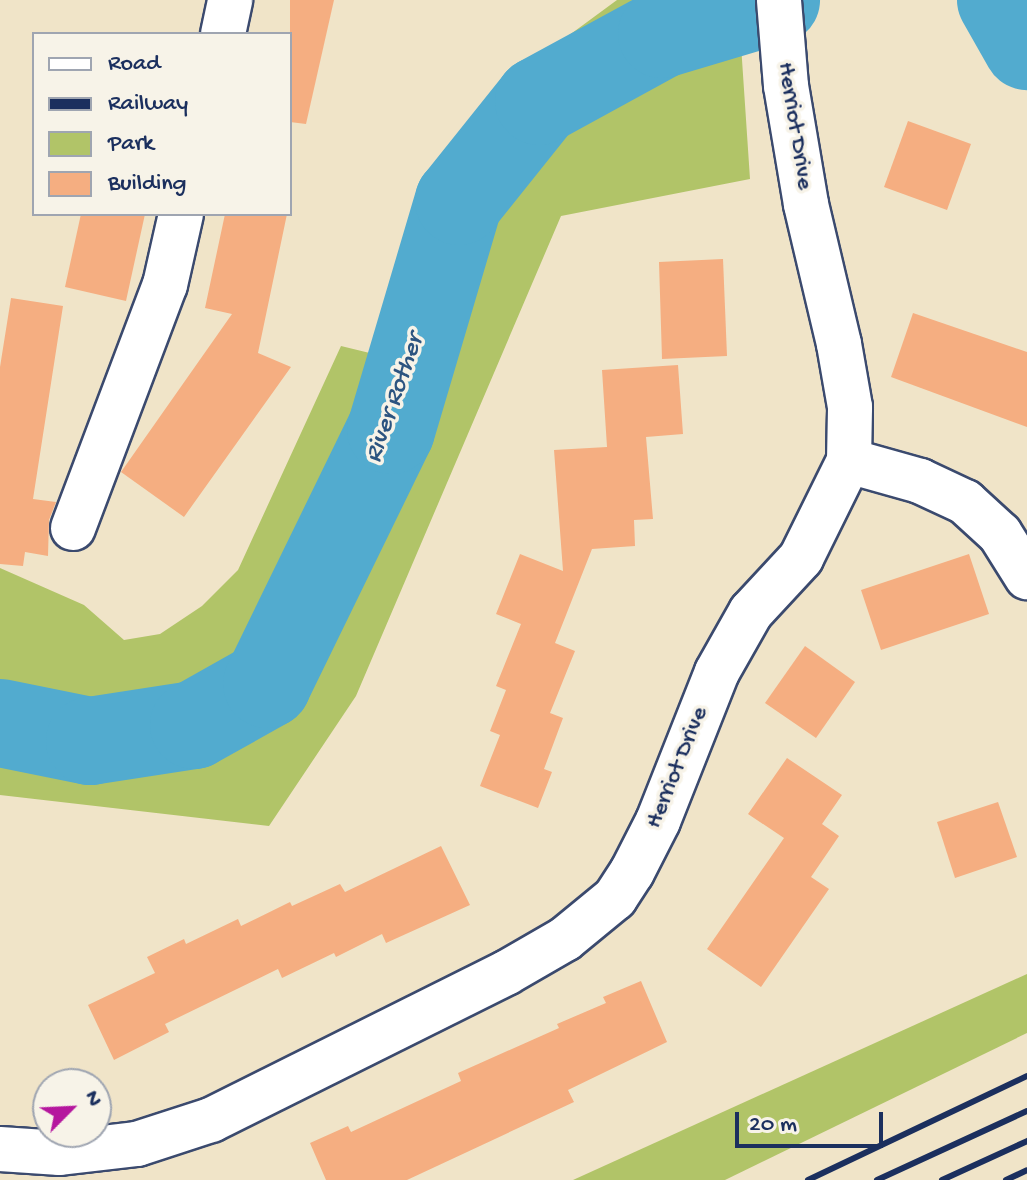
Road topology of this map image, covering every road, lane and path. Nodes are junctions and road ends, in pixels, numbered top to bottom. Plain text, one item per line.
1 (230, 0) edge
2 (779, 0) edge
3 (223, 32) edge
4 (181, 216) edge
5 (849, 461) junction
6 (73, 528) dead end
7 (1027, 577) edge
8 (0, 1149) edge

1 - 3 street
2 - 5 street, Herriot Drive
4 - 6 street
5 - 7 street
5 - 8 street, Herriot Drive

